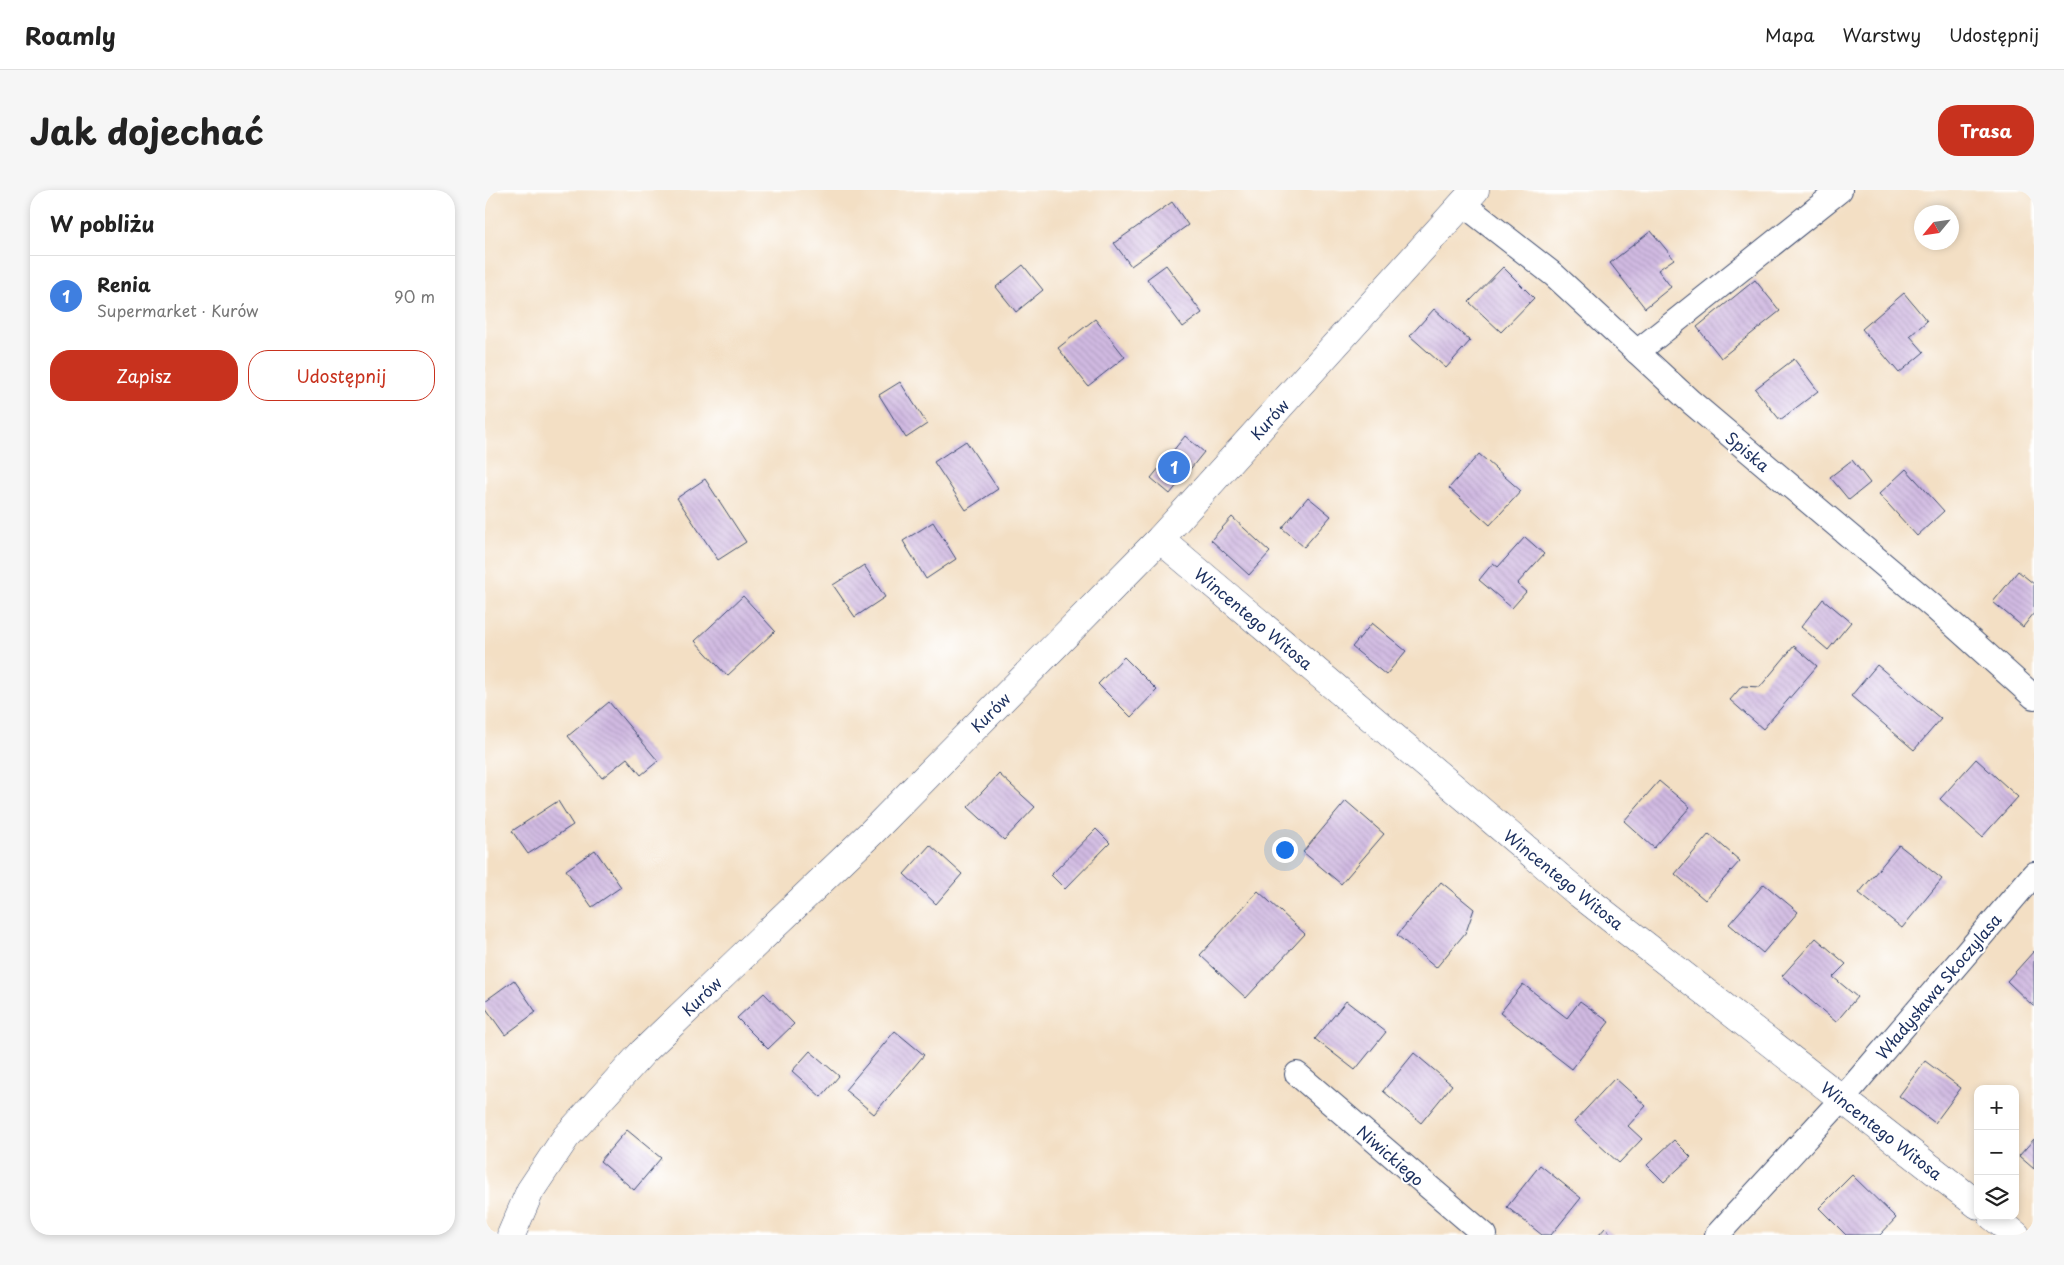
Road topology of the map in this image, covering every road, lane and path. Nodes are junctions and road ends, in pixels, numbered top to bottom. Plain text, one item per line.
1 (1840, 190) edge
2 (1469, 197) edge
3 (1637, 352) junction
4 (1160, 539) junction
5 (2034, 698) edge
6 (2034, 874) edge
7 (1297, 1074) dead end
8 (1842, 1099) junction
9 (1974, 1202) edge
10 (1998, 1220) edge
11 (511, 1235) edge
12 (1485, 1235) edge
13 (1717, 1235) edge
14 (2016, 1235) edge

1 - 3 street
2 - 3 street, Spiska
2 - 4 street, Kurów
3 - 5 street, Spiska
4 - 8 street, Wincentego Witosa
4 - 11 street, Kurów
6 - 8 street, Władysława Skoczylasa
7 - 12 street, Niwickiego
8 - 9 street, Wincentego Witosa
8 - 13 street, Władysława Skoczylasa
10 - 14 street

